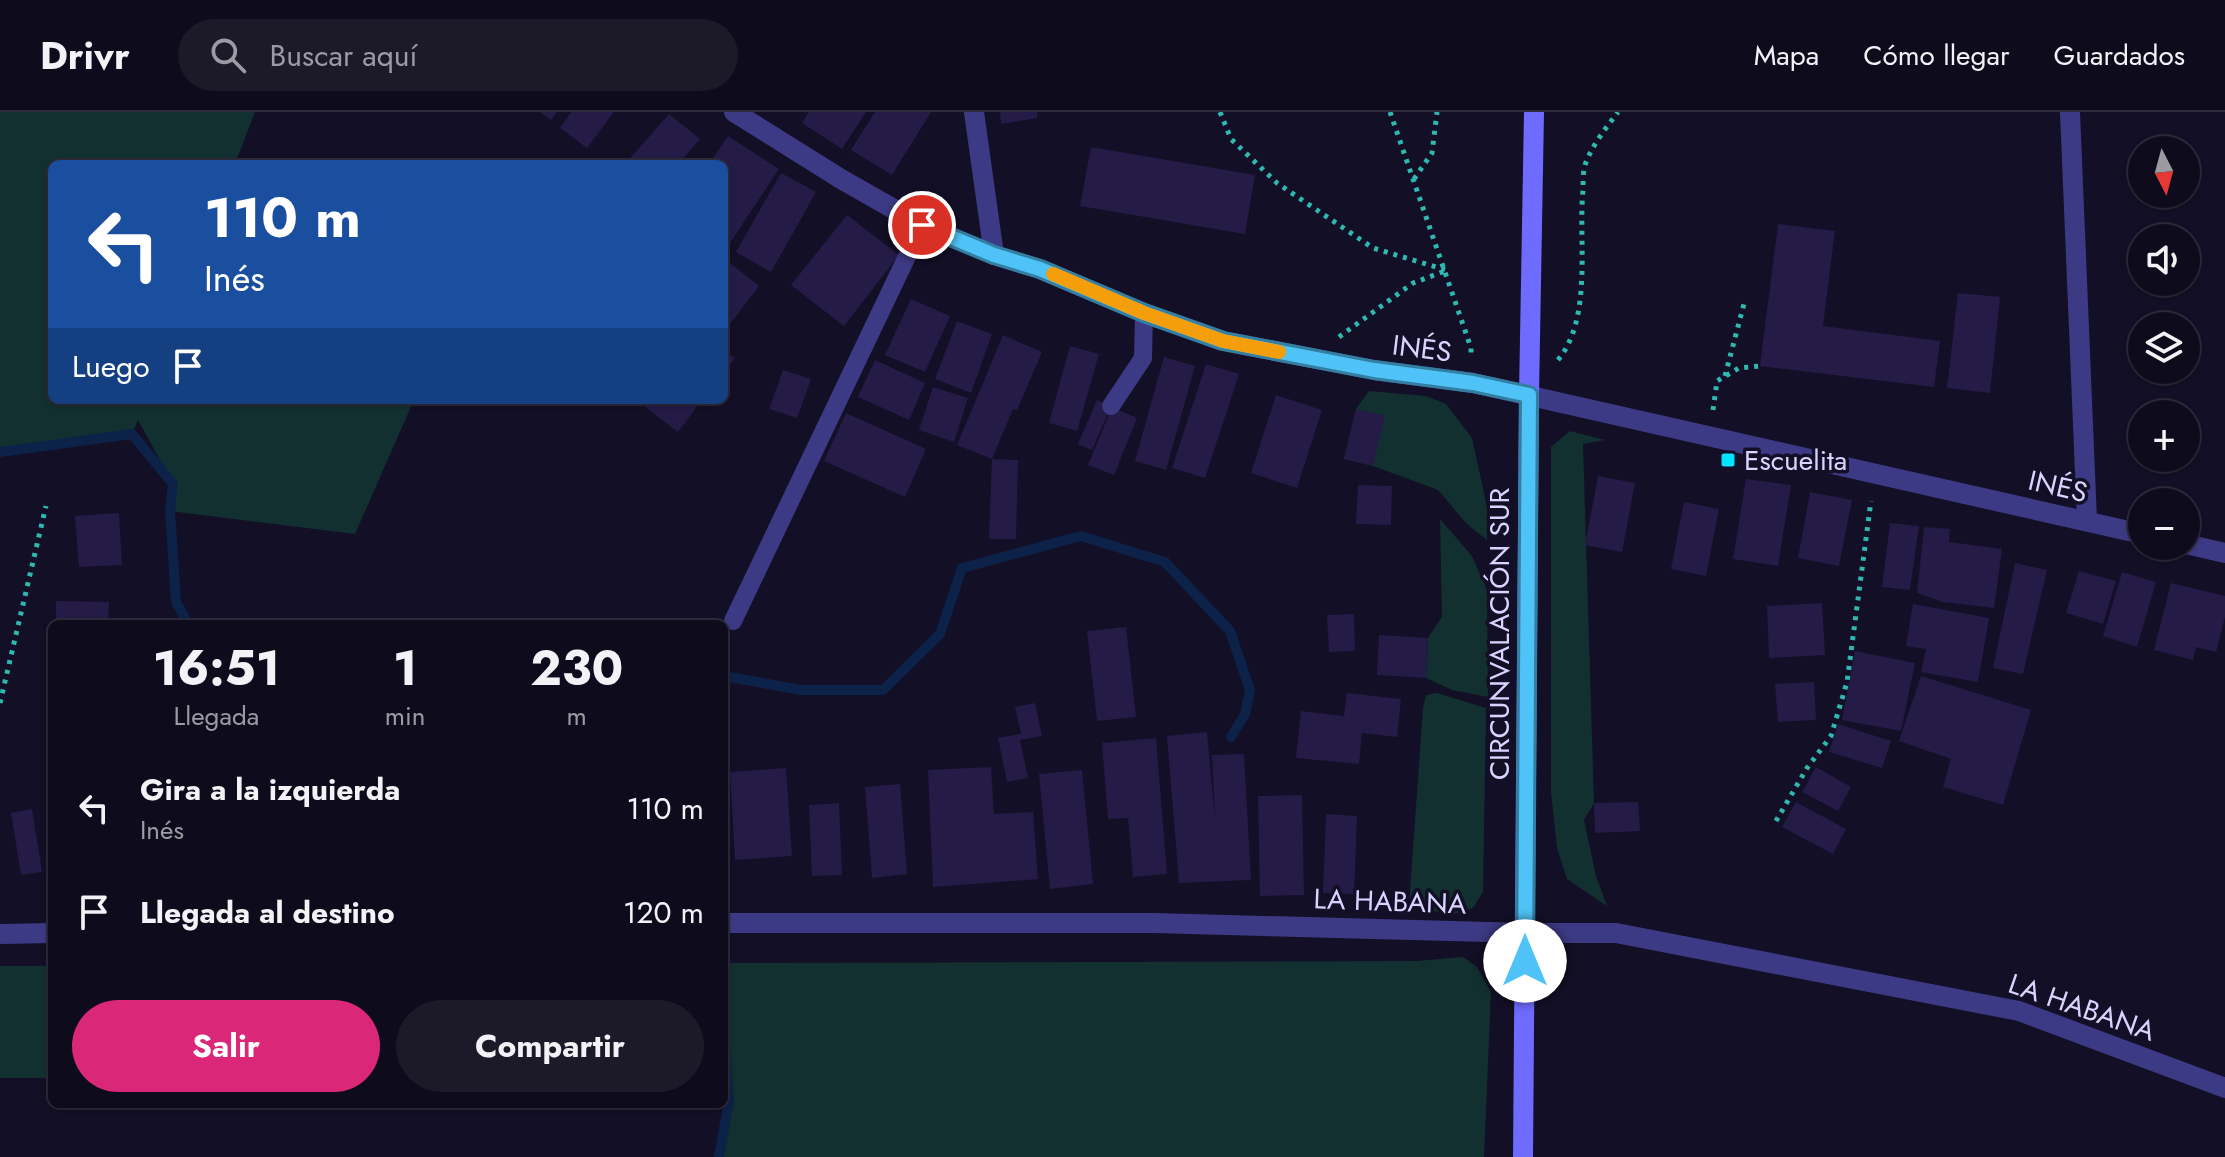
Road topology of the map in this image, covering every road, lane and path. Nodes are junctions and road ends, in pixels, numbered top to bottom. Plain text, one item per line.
1 (734, 112) edge
2 (974, 112) edge
3 (1220, 112) edge
4 (1390, 112) edge
5 (1437, 112) edge
6 (1534, 112) edge
7 (1618, 112) edge
8 (2070, 112) edge
9 (1414, 179) junction
10 (922, 225) junction
11 (994, 255) junction
12 (1446, 270) junction
13 (1745, 300) dead end
14 (1144, 313) junction
15 (1310, 358) junction
16 (1760, 366) dead end
17 (1725, 377) junction
18 (1473, 383) junction
19 (1529, 395) junction
20 (1111, 406) dead end
21 (1709, 435) junction
22 (1875, 473) junction
23 (46, 506) dead end
24 (2087, 521) junction
25 (2128, 531) edge
26 (2200, 547) edge
27 (2225, 553) edge
28 (733, 621) dead end
29 (0, 703) edge
30 (1776, 821) dead end
31 (728, 923) edge
32 (48, 933) edge
33 (1525, 933) junction
34 (0, 934) edge
35 (2225, 1088) edge
36 (1523, 1157) edge

1 - 10 street, INÉS
2 - 11 street
3 - 12 path
4 - 9 path
5 - 9 path
6 - 19 street, CIRCUNVALACIÓN SUR
7 - 19 path
8 - 24 street
9 - 12 path
10 - 11 street, INÉS
10 - 28 lane
11 - 14 street, INÉS
12 - 15 path
12 - 18 path
13 - 17 path
14 - 15 street, INÉS
14 - 20 lane
15 - 18 street, INÉS
16 - 17 path
17 - 21 path
18 - 19 street, INÉS
19 - 21 street, INÉS
19 - 33 street, CIRCUNVALACIÓN SUR
21 - 22 street, INÉS
22 - 24 street, INÉS
22 - 30 path
23 - 29 path
24 - 25 street, INÉS
26 - 27 street
31 - 33 street, LA HABANA
32 - 34 street
33 - 35 street, LA HABANA
33 - 36 street, CIRCUNVALACIÓN SUR

